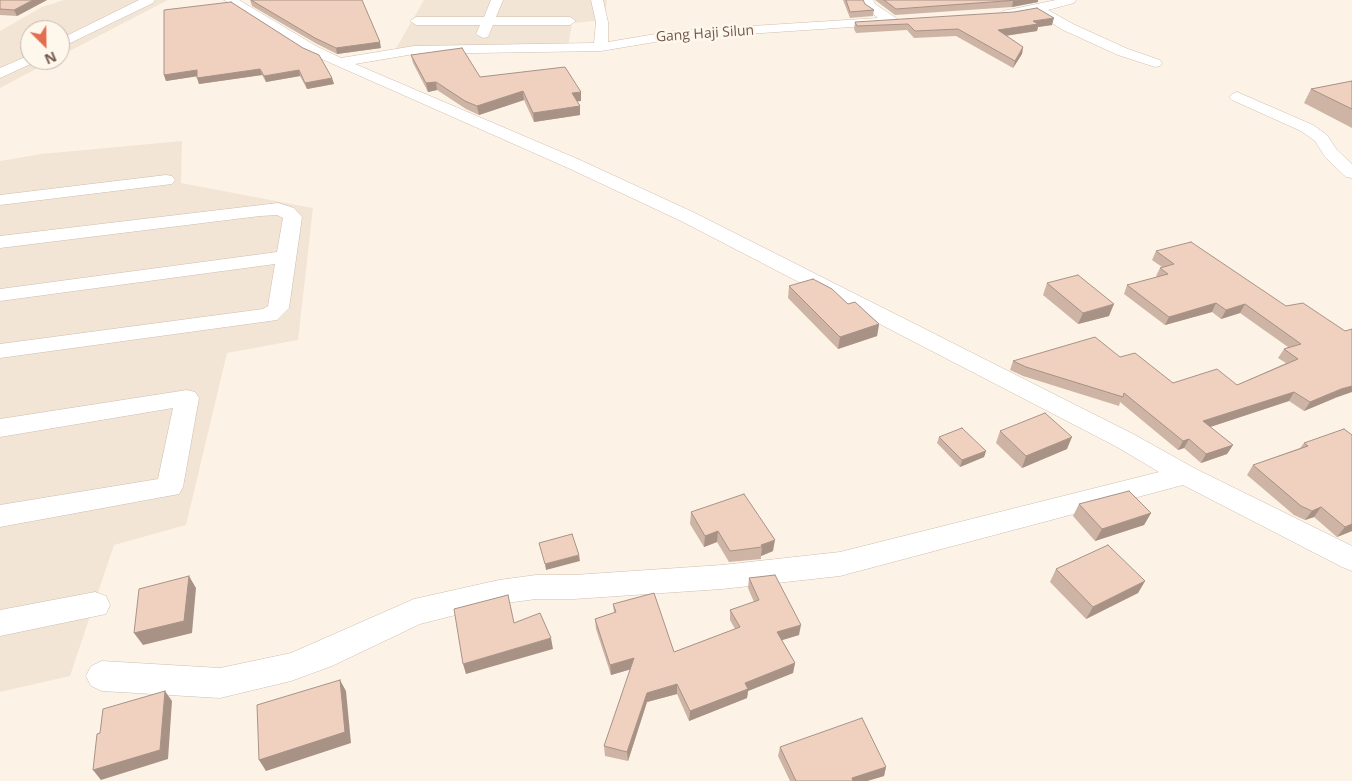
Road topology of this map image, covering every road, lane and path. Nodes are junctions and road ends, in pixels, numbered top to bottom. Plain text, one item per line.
1 (149, 0) edge
2 (230, 0) edge
3 (498, 0) edge
4 (596, 0) edge
5 (867, 0) edge
6 (1070, 0) edge
7 (1038, 9) junction
8 (996, 14) edge
9 (416, 21) dead end
10 (488, 21) junction
11 (570, 21) dead end
12 (70, 39) edge
13 (601, 47) junction
14 (476, 49) junction
15 (340, 62) junction
16 (1155, 63) dead end
17 (20, 64) edge
18 (0, 74) edge
19 (1238, 97) dead end
20 (1352, 172) edge
21 (166, 180) dead end
22 (0, 200) edge
23 (0, 242) edge
24 (286, 257) junction
25 (0, 294) edge
26 (0, 350) edge
27 (0, 428) edge
28 (1185, 475) junction
29 (0, 516) edge
30 (1352, 559) edge
31 (95, 605) dead end
32 (0, 623) edge
33 (102, 676) dead end

1 - 12 street
2 - 15 street
3 - 10 street
4 - 13 street
5 - 13 street, Gang Haji Silun
6 - 7 street
7 - 8 street
7 - 16 street
9 - 10 street
10 - 11 street
10 - 14 street
13 - 14 street, Gang Haji Silun
14 - 15 street, Gang Haji Silun
15 - 28 street
17 - 18 street
19 - 20 street
21 - 22 street
23 - 24 street
24 - 25 street
24 - 26 street
27 - 29 street
28 - 30 street
28 - 33 street
31 - 32 street

